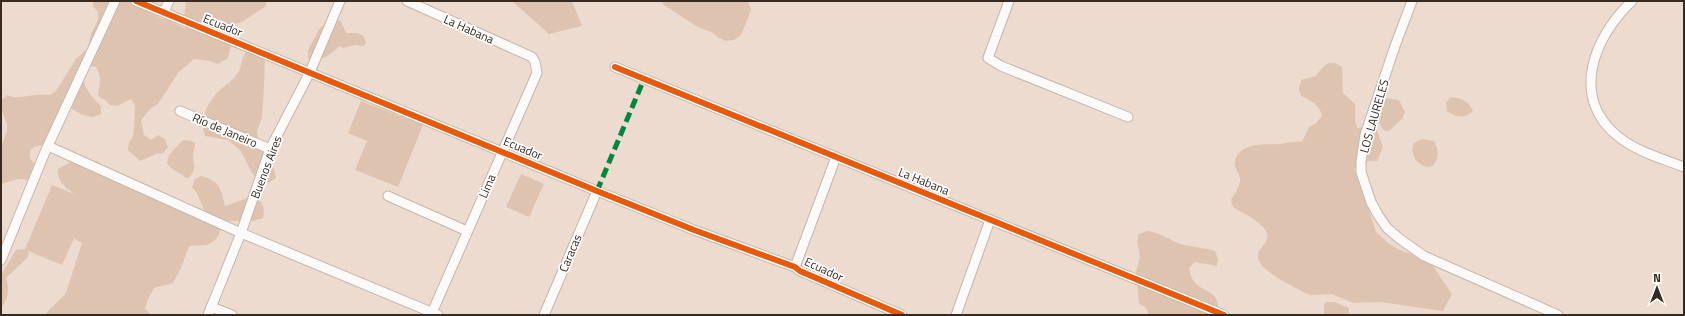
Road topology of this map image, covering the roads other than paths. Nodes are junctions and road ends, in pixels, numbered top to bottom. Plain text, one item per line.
1 (116, 1) edge
2 (136, 1) edge
3 (169, 1) edge
4 (340, 1) edge
5 (407, 1) edge
6 (1009, 1) edge
7 (1412, 1) edge
8 (1632, 1) edge
9 (164, 12) junction
10 (532, 57) joint
11 (615, 67) dead end
12 (310, 72) junction
13 (180, 111) dead end
14 (1128, 117) dead end
15 (48, 146) junction
16 (270, 149) junction
17 (502, 151) junction
18 (836, 157) junction
19 (1684, 167) edge
20 (597, 191) junction
21 (388, 196) dead end
22 (990, 220) junction
23 (467, 231) junction
24 (241, 233) junction
25 (1, 260) edge
26 (795, 267) junction
27 (210, 311) edge
28 (434, 314) edge
29 (232, 315) edge
30 (544, 315) edge
31 (902, 315) edge
32 (956, 315) edge
33 (1224, 315) edge
34 (1558, 315) edge

1 - 15 street
2 - 9 street, Ecuador
3 - 9 street
4 - 12 street, Buenos Aires
5 - 10 street, La Habana
6 - 14 street
7 - 34 street, LOS LAURELES
8 - 19 street
9 - 12 street, Ecuador
10 - 17 street, Lima
11 - 18 street, La Habana
12 - 16 street, Buenos Aires
12 - 17 street, Ecuador
13 - 16 street, Río de Janeiro
15 - 24 street
15 - 25 street
16 - 24 street, Buenos Aires
17 - 20 street, Ecuador
17 - 23 street, Lima
18 - 22 street, La Habana
18 - 26 street
20 - 26 street, Ecuador
20 - 30 street, Caracas
21 - 23 street
22 - 32 street
22 - 33 street, La Habana
23 - 28 street, Lima
24 - 27 street, Buenos Aires
24 - 28 street
26 - 31 street, Ecuador
27 - 29 street

